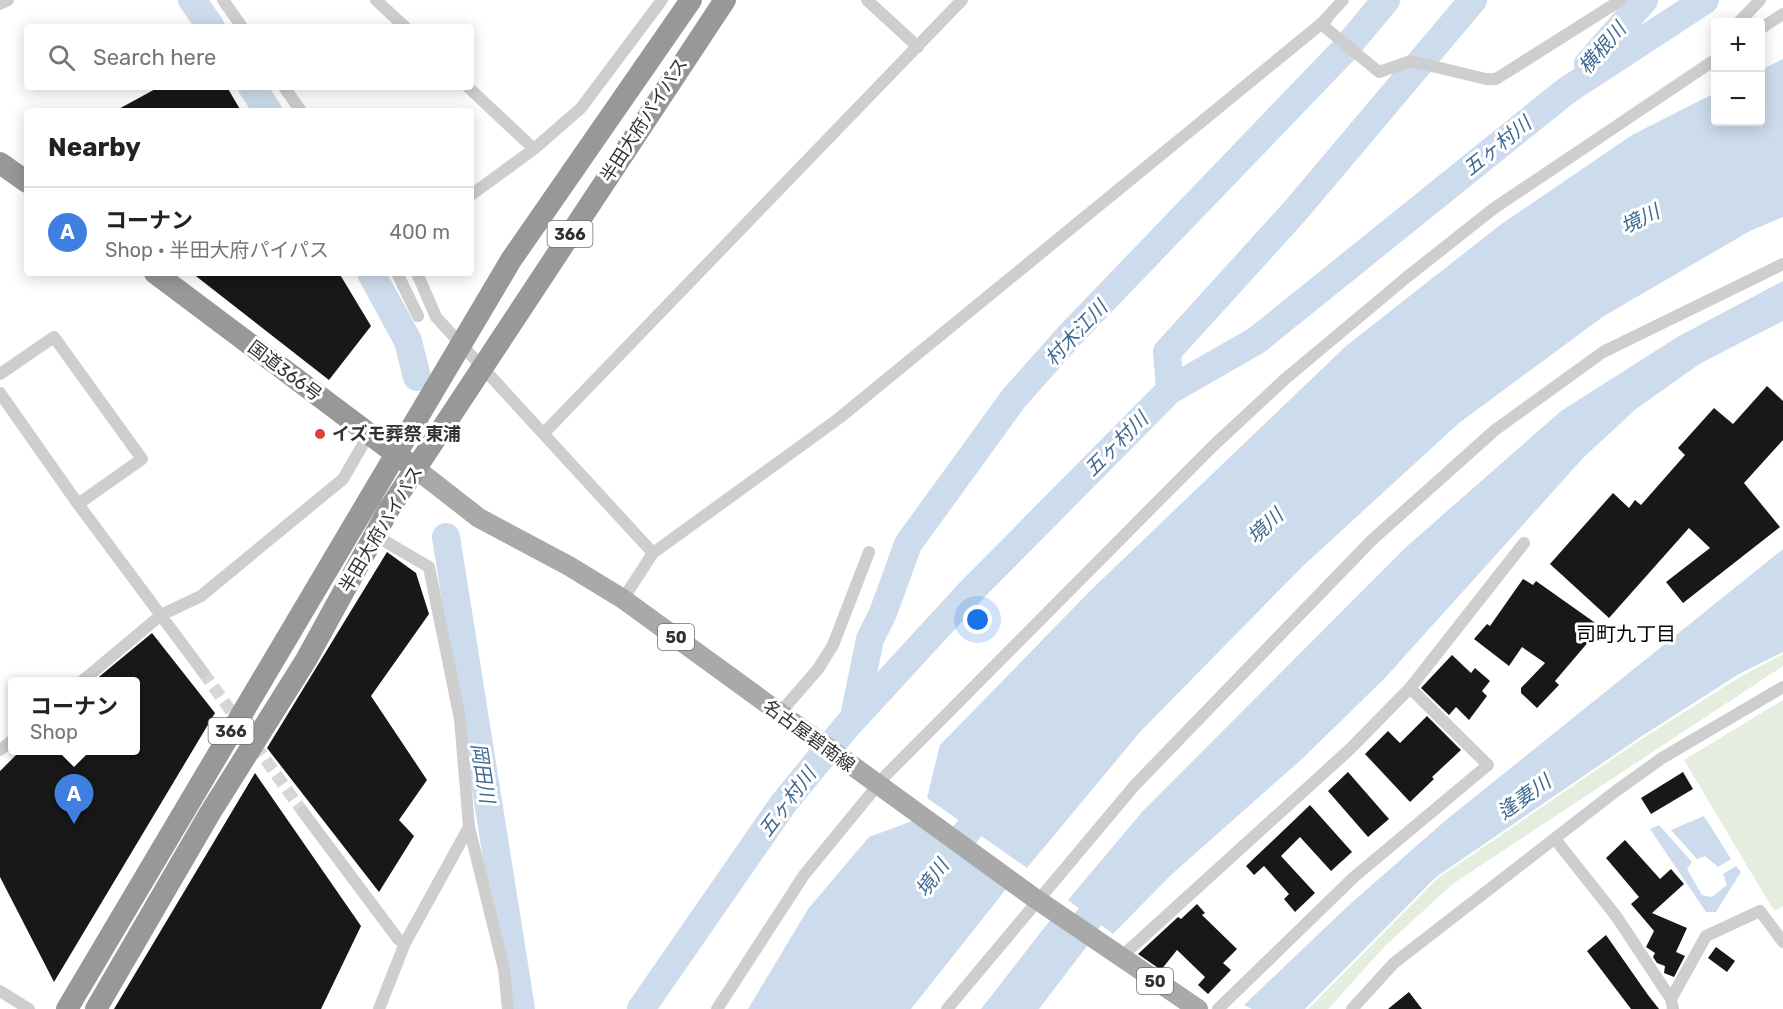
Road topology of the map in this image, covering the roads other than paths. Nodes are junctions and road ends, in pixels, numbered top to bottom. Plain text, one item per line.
1 (8, 0) edge
2 (223, 0) edge
3 (376, 0) edge
4 (662, 0) edge
5 (691, 0) edge
6 (725, 0) edge
7 (867, 0) edge
8 (962, 0) edge
9 (1343, 0) edge
10 (1621, 0) edge
11 (1760, 0) edge
12 (0, 4) edge
13 (1783, 14) edge
14 (1743, 18) edge
15 (1327, 19) junction
16 (240, 24) edge
17 (402, 24) edge
18 (1765, 26) edge
19 (918, 47) junction
20 (1711, 54) edge
21 (1711, 62) edge
22 (1692, 74) junction
23 (286, 90) edge
24 (471, 90) edge
25 (299, 108) edge
26 (534, 149) junction
27 (0, 163) edge
28 (24, 180) edge
29 (474, 193) edge
30 (1783, 264) edge
31 (159, 276) edge
32 (398, 276) edge
33 (418, 276) edge
34 (418, 316) dead end
35 (460, 345) junction
36 (482, 368) junction
37 (0, 374) edge
38 (0, 393) edge
39 (544, 433) junction
40 (369, 434) junction
41 (396, 454) junction
42 (416, 469) junction
43 (78, 504) junction
44 (366, 530) junction
45 (1524, 543) dead end
46 (869, 552) dead end
47 (652, 553) junction
48 (623, 599) junction
49 (160, 615) junction
50 (203, 672) tunnel mouth
51 (86, 677) edge
52 (1783, 687) edge
53 (1410, 688) junction
54 (778, 714) junction
55 (877, 785) junction
56 (303, 812) tunnel mouth
57 (469, 827) junction
58 (1556, 838) junction
59 (1039, 902) junction
60 (1783, 942) edge
61 (405, 943) junction
62 (1116, 955) junction
63 (0, 991) edge
64 (1672, 1004) edge
65 (1191, 1007) edge
66 (29, 1009) edge
67 (67, 1009) edge
68 (96, 1009) edge
69 (379, 1009) edge
70 (508, 1009) edge
71 (717, 1009) edge
72 (947, 1009) edge
73 (1218, 1009) edge
74 (1352, 1009) edge

1 - 12 street
2 - 16 street
3 - 17 street
4 - 26 street
5 - 35 highway, 半田大府パイパス / 366
6 - 36 highway, 半田大府パイパス / 366
7 - 19 street
8 - 19 street
9 - 15 street
10 - 15 street
11 - 14 street
13 - 18 street
15 - 47 street
19 - 39 street
20 - 22 street
21 - 22 street
22 - 55 street
23 - 25 street
24 - 26 street
26 - 29 street
27 - 28 highway
30 - 59 street
31 - 40 highway, 国道366号
32 - 34 street
33 - 35 street
35 - 36 street
35 - 41 highway, 半田大府パイパス / 366
36 - 39 street
36 - 42 highway, 半田大府パイパス / 366
37 - 43 street
38 - 43 street
39 - 47 street
40 - 41 highway, 国道366号
40 - 49 street
41 - 42 highway, 国道366号
41 - 44 highway, 半田大府パイパス / 366
42 - 44 highway, 半田大府パイパス / 366
42 - 48 main road, 名古屋碧南線 / 50
43 - 49 street
44 - 57 street
44 - 67 highway, 半田大府パイパス / 366
44 - 68 highway, 半田大府パイパス / 366
45 - 53 street
46 - 54 street
47 - 48 street
48 - 54 main road, 名古屋碧南線 / 50
49 - 50 street
49 - 51 street
52 - 58 street
53 - 62 street
53 - 73 street
54 - 55 main road, 名古屋碧南線 / 50
55 - 59 main road, 名古屋碧南線 / 50
55 - 71 street
56 - 61 street
57 - 61 street
57 - 70 street
58 - 64 street
58 - 74 street
59 - 62 main road, 名古屋碧南線 / 50
59 - 72 street
60 - 64 street
61 - 69 street
62 - 65 main road, 名古屋碧南線 / 50
63 - 66 street

